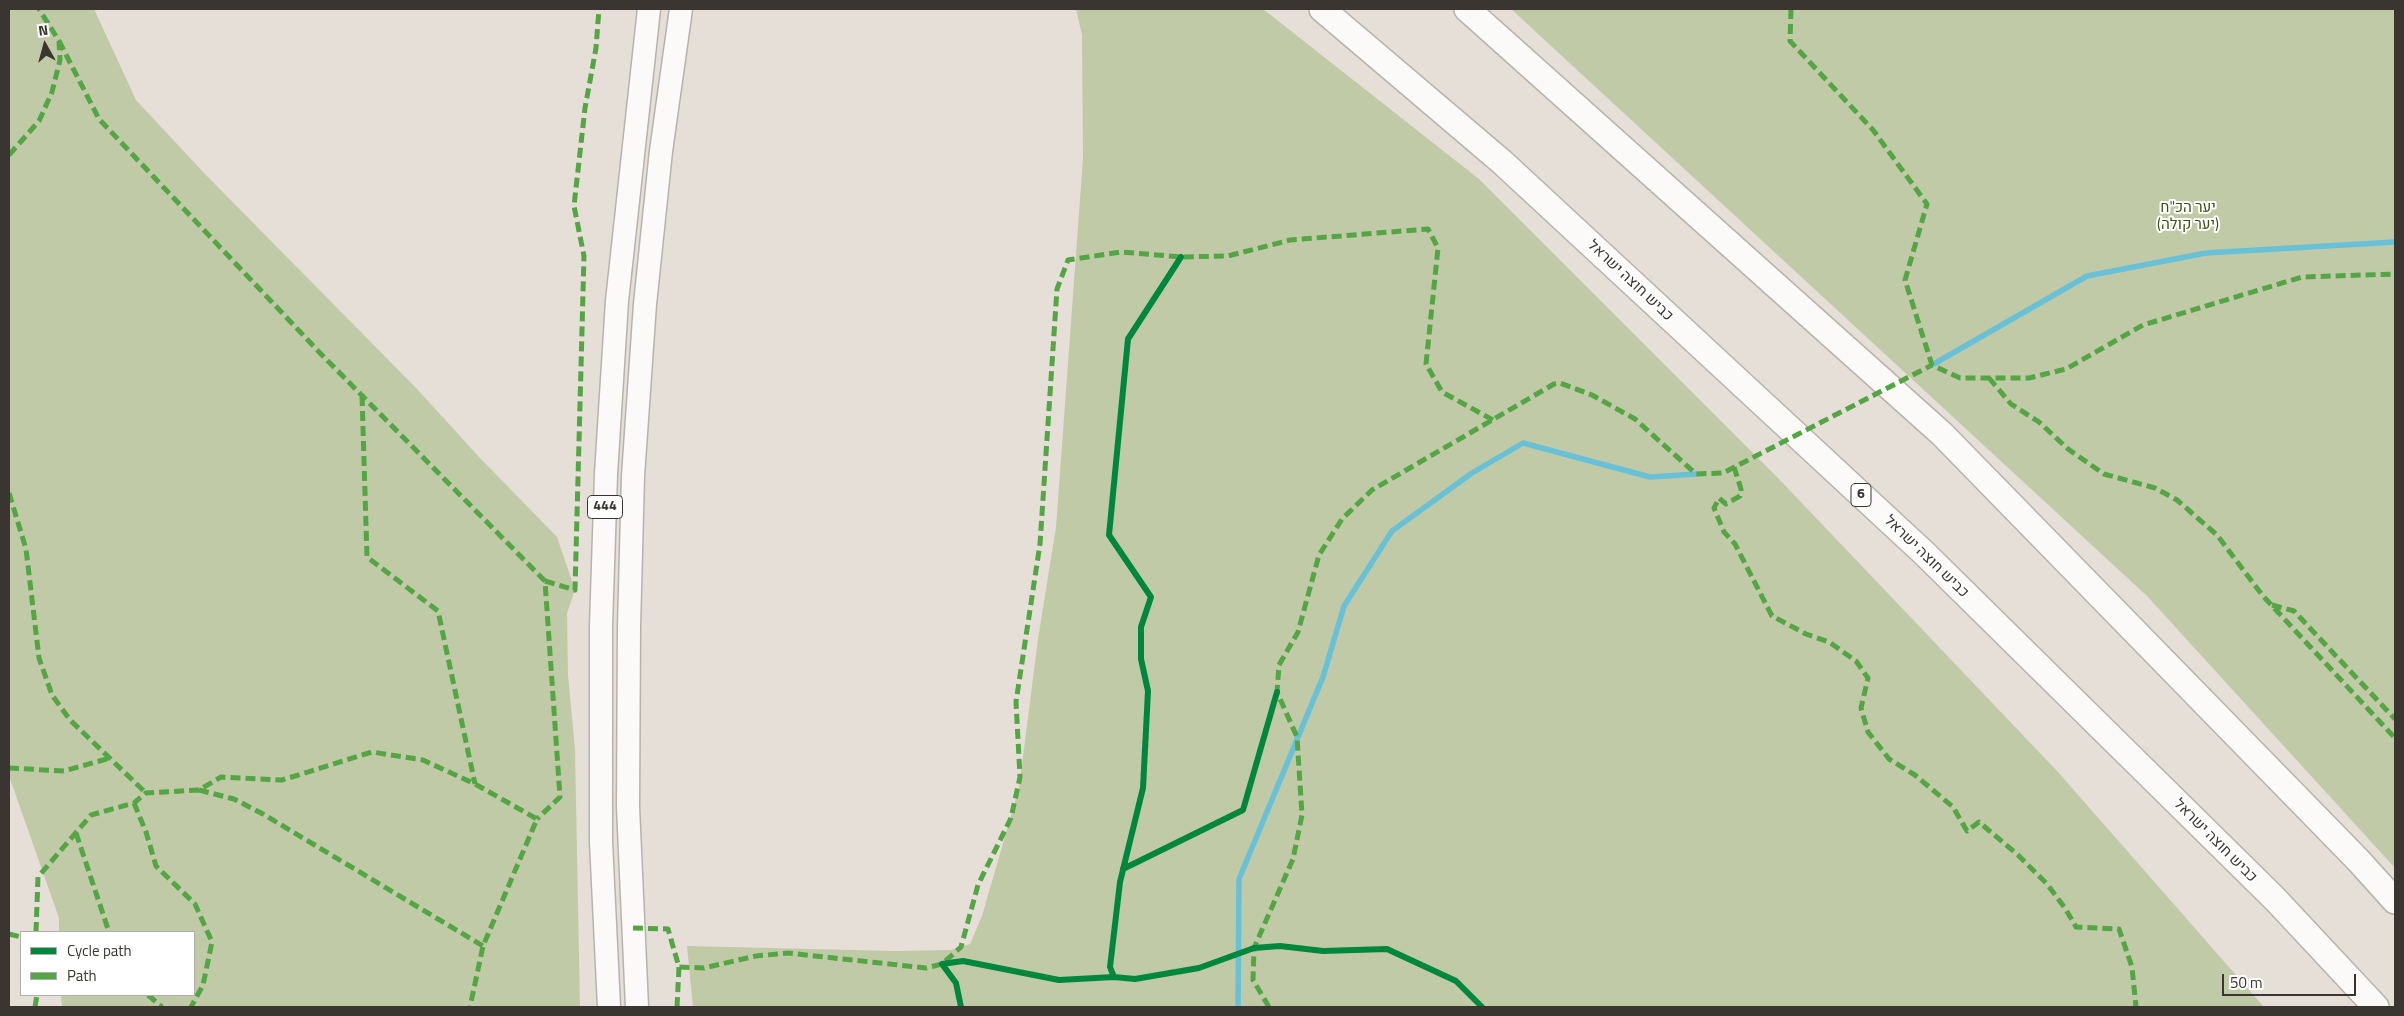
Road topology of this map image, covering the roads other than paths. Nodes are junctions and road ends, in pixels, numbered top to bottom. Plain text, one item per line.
1 (649, 9) edge
2 (681, 9) edge
3 (1322, 9) edge
4 (1467, 9) edge
5 (2395, 901) edge
6 (609, 1007) edge
7 (637, 1007) edge
8 (2376, 1007) edge

1 - 6 main road, 444
2 - 7 main road, 444
3 - 8 highway, כביש חוצה ישראל / 6
4 - 5 highway

